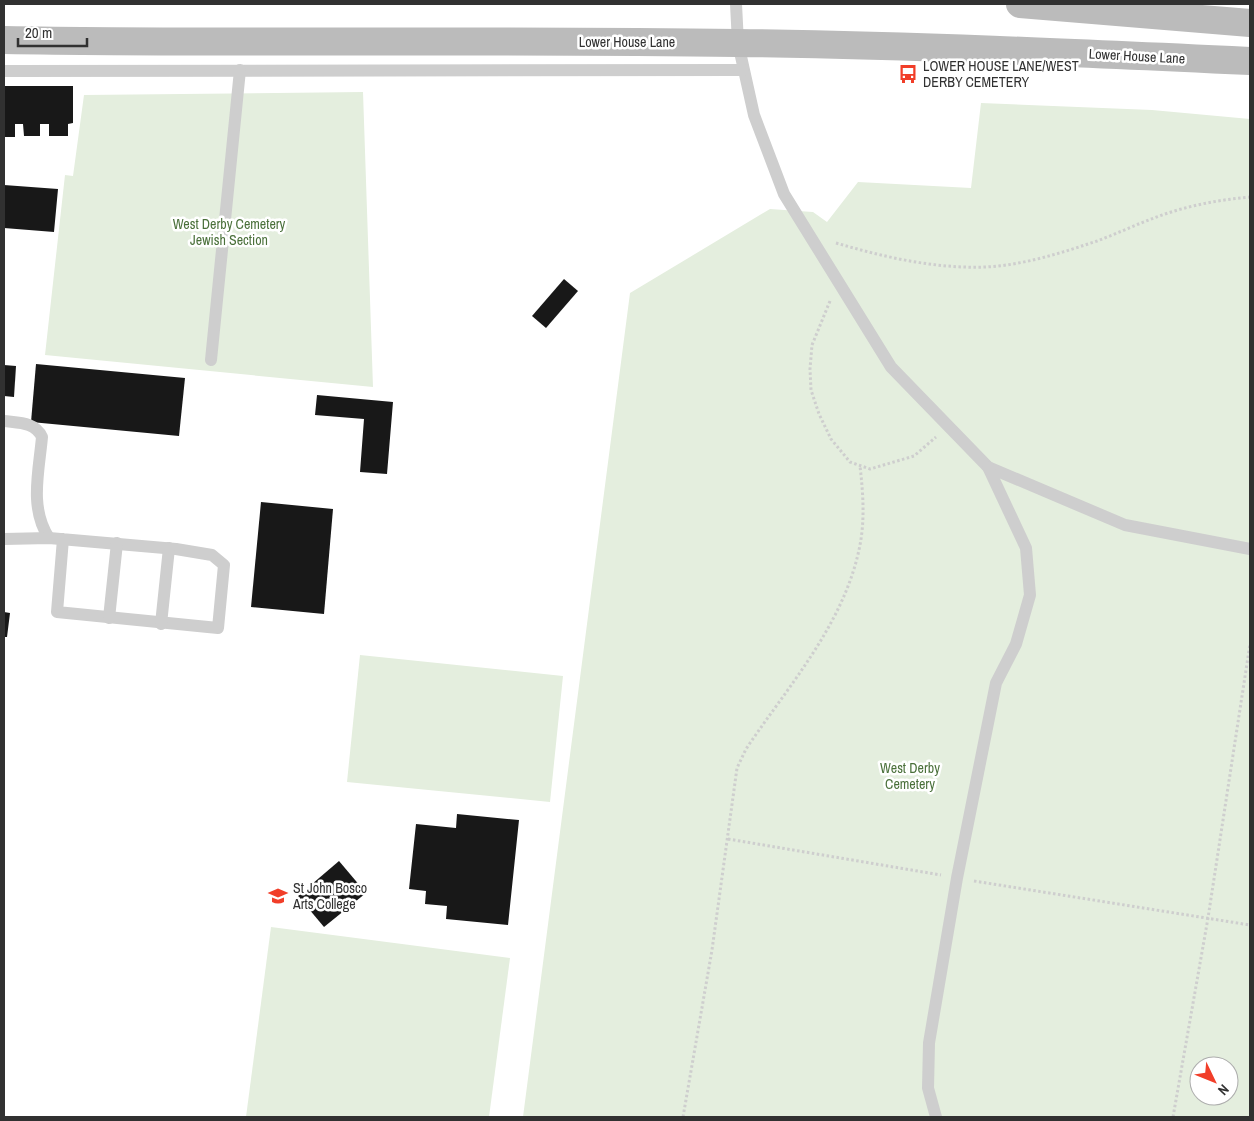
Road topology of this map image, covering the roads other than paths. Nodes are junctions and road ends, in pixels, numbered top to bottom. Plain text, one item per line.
1 (736, 4) edge
2 (1020, 4) edge
3 (1250, 23) edge
4 (4, 40) edge
5 (738, 43) junction
6 (1250, 61) edge
7 (240, 70) junction
8 (743, 70) junction
9 (4, 71) edge
10 (211, 360) dead end
11 (4, 421) edge
12 (988, 467) junction
13 (49, 538) junction
14 (4, 539) edge
15 (63, 539) junction
16 (117, 543) junction
17 (169, 548) junction
18 (1250, 548) edge
19 (109, 618) junction
20 (161, 624) junction
21 (936, 1117) edge

1 - 5 lane
2 - 3 street
4 - 5 street, Lower House Lane
5 - 6 street, Lower House Lane
5 - 8 lane
7 - 8 lane
7 - 9 lane
7 - 10 lane
8 - 12 lane
11 - 13 lane
12 - 18 lane
12 - 21 lane
13 - 14 lane
13 - 15 lane
15 - 16 lane
15 - 19 lane
16 - 17 lane
16 - 19 lane
17 - 20 lane
17 - 20 lane
19 - 20 lane

